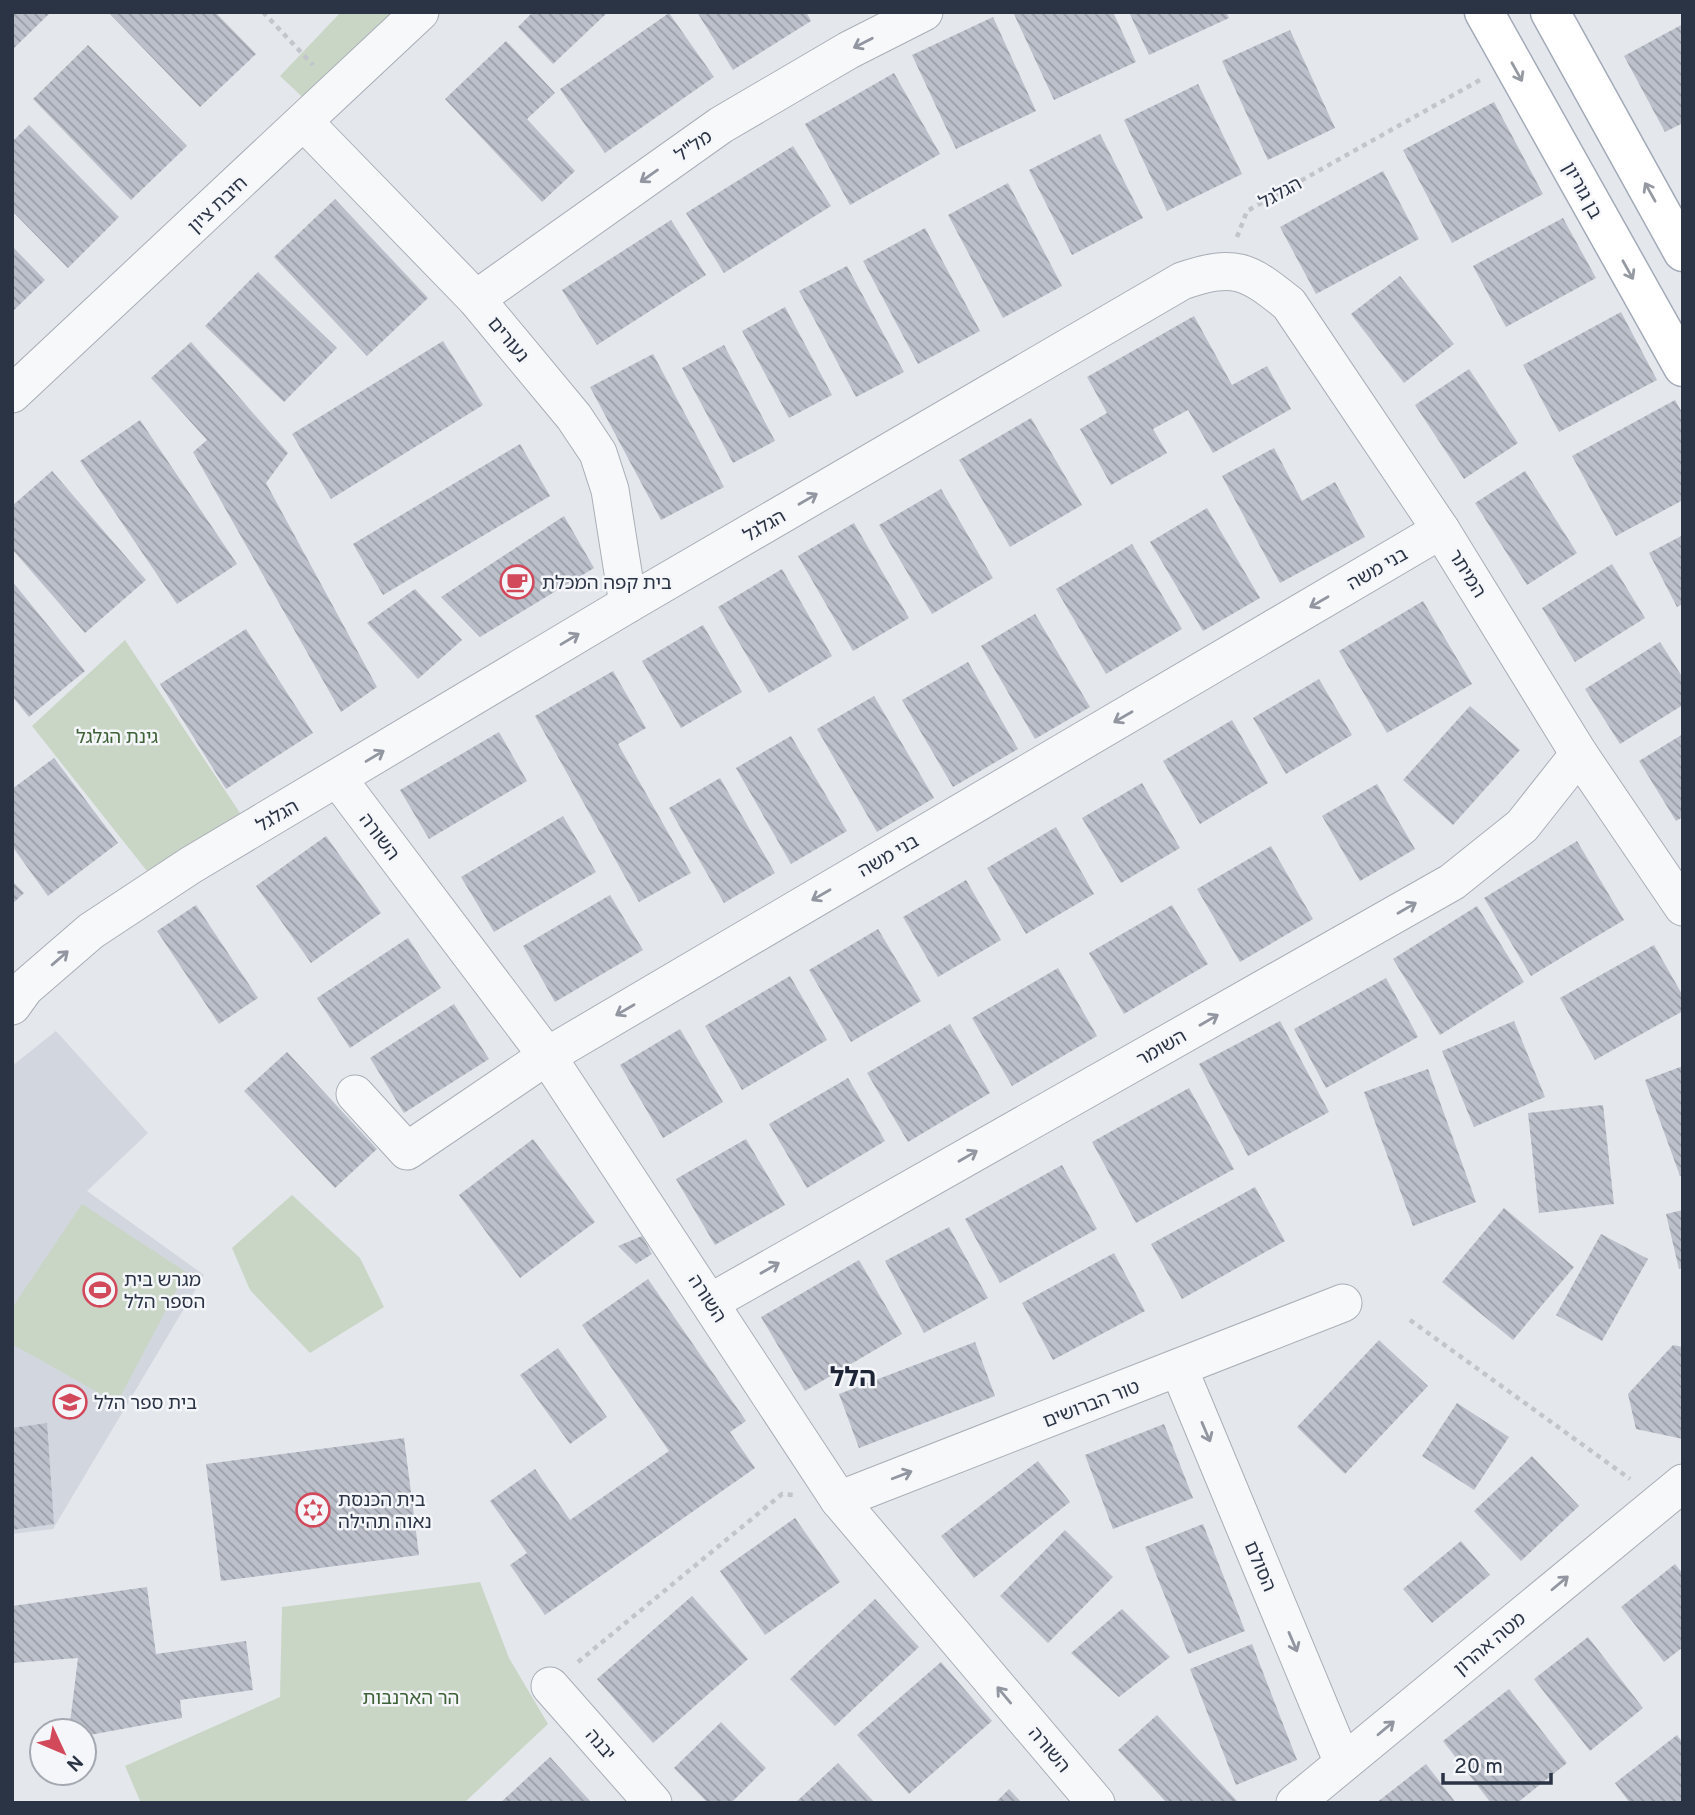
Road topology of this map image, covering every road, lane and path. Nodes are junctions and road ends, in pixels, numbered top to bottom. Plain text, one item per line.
1 (263, 12) edge
2 (420, 12) edge
3 (924, 12) edge
4 (1483, 12) edge
5 (1550, 12) edge
6 (1511, 62) junction
7 (338, 91) junction
8 (304, 122) junction
9 (1683, 252) edge
10 (1226, 269) junction
11 (476, 299) junction
12 (1683, 367) edge
13 (12, 394) edge
14 (1441, 530) junction
15 (628, 604) junction
16 (1579, 754) junction
17 (338, 779) junction
18 (1683, 907) edge
19 (12, 1006) edge
20 (547, 1056) junction
21 (355, 1094) dead end
22 (711, 1302) junction
23 (1343, 1303) dead end
24 (1410, 1320) dead end
25 (1179, 1369) junction
26 (1672, 1492) edge
27 (839, 1500) junction
28 (550, 1686) joint
29 (1343, 1763) junction
30 (653, 1803) edge
31 (1096, 1803) edge
32 (1295, 1803) edge

1 - 7 path
2 - 7 street, חיבת ציון
3 -> 11 street, מל"ל
4 - 6 main road, בן גוריון
9 -> 5 main road
6 - 10 path, הגלגל
6 -> 12 main road, בן גוריון
7 - 8 street, חיבת ציון
8 - 11 street, נעורים
8 - 13 street, חיבת ציון
10 - 14 street, המיתר
15 -> 10 street, הגלגל
11 - 15 street, נעורים
14 - 16 street, המיתר
14 -> 20 street, בני משה
17 -> 15 street, הגלגל
16 - 18 street, המיתר
22 -> 16 street, השומר
19 -> 17 street, הגלגל
17 - 20 street, השורה
20 - 21 street, בני משה
20 - 22 street, השורה
22 - 27 street, השורה
23 - 25 street, טור הברושים
24 - 26 path
27 -> 25 street, טור הברושים
25 -> 29 street, הסולם
29 -> 26 street, מטה אהרון
27 - 28 path
31 -> 27 street, השורה
28 - 30 street, יבנה
29 - 32 street, מטה אהרון

